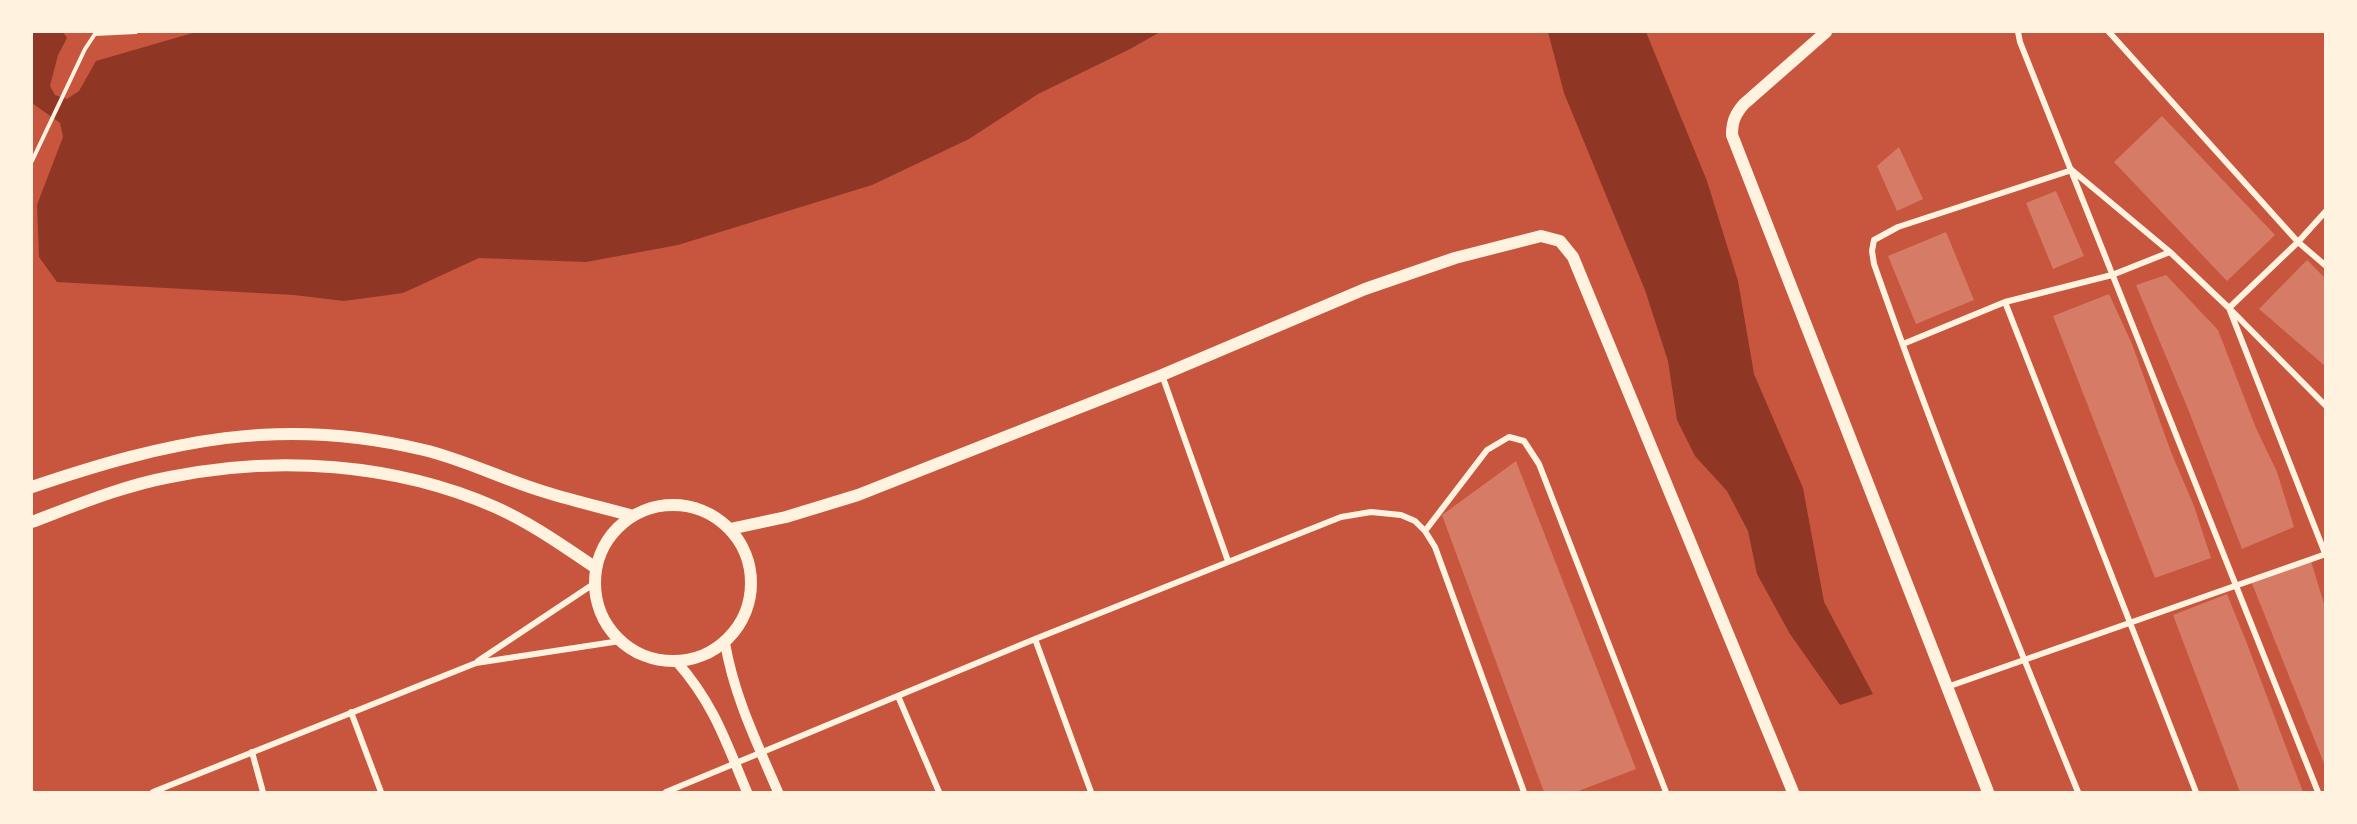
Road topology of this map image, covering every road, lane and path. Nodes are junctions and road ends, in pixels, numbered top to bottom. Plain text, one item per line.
1 (136, 32) edge
2 (1826, 32) edge
3 (2018, 32) edge
4 (2109, 32) edge
5 (32, 161) edge
6 (2072, 170) junction
7 (2325, 211) edge
8 (2298, 242) junction
9 (2170, 252) junction
10 (2325, 266) edge
11 (2112, 274) junction
12 (2005, 302) junction
13 (2229, 308) junction
14 (1903, 344) junction
15 (1162, 375) junction
16 (2325, 406) edge
17 (32, 487) edge
18 (633, 516) junction
19 (32, 522) edge
20 (730, 530) junction
21 (1425, 531) junction
22 (2325, 555) edge
23 (1228, 561) junction
24 (596, 568) junction
25 (595, 583) junction
26 (2236, 586) junction
27 (2131, 624) junction
28 (1035, 639) junction
29 (620, 641) junction
30 (725, 643) junction
31 (2024, 661) junction
32 (677, 662) junction
33 (476, 663) junction
34 (1947, 688) junction
35 (898, 696) junction
36 (351, 712) junction
37 (252, 752) junction
38 (761, 753) junction
39 (735, 764) junction
40 (165, 790) edge
41 (153, 792) edge
42 (263, 792) edge
43 (381, 792) edge
44 (666, 792) edge
45 (747, 792) edge
46 (778, 792) edge
47 (939, 792) edge
48 (1091, 792) edge
49 (1524, 792) edge
50 (1664, 792) edge
51 (1793, 792) edge
52 (1988, 792) edge
53 (2078, 792) edge
54 (2196, 792) edge
55 (2318, 792) edge

1 - 5 path
2 - 34 main road
3 - 6 street
4 - 8 street
6 - 9 street
6 - 11 street
6 - 14 street
7 - 8 street
8 - 10 street
8 - 13 street
9 - 11 street
9 - 13 street
11 - 12 street
11 - 26 street
12 - 14 street
12 - 27 street
13 - 16 street
13 - 22 street
14 - 31 street
15 - 20 main road
15 - 23 street
15 - 51 main road
17 - 18 main road
18 - 20 main road
18 - 24 main road
19 - 24 main road
20 - 30 main road
21 - 23 street
21 - 49 street
21 - 50 street
22 - 26 street
23 - 28 street
24 - 25 main road
25 - 29 main road
25 - 33 street
26 - 27 street
26 - 55 street
27 - 31 street
27 - 54 street
28 - 35 street
28 - 48 street
29 - 32 main road
29 - 33 street
30 - 32 main road
30 - 38 street
31 - 34 street
31 - 53 street
32 - 39 street
33 - 36 street
34 - 52 main road
35 - 38 street
35 - 47 street
36 - 37 street
36 - 43 street
37 - 40 street
37 - 42 street
38 - 39 street
38 - 46 street
39 - 44 street
39 - 45 street
40 - 41 street

